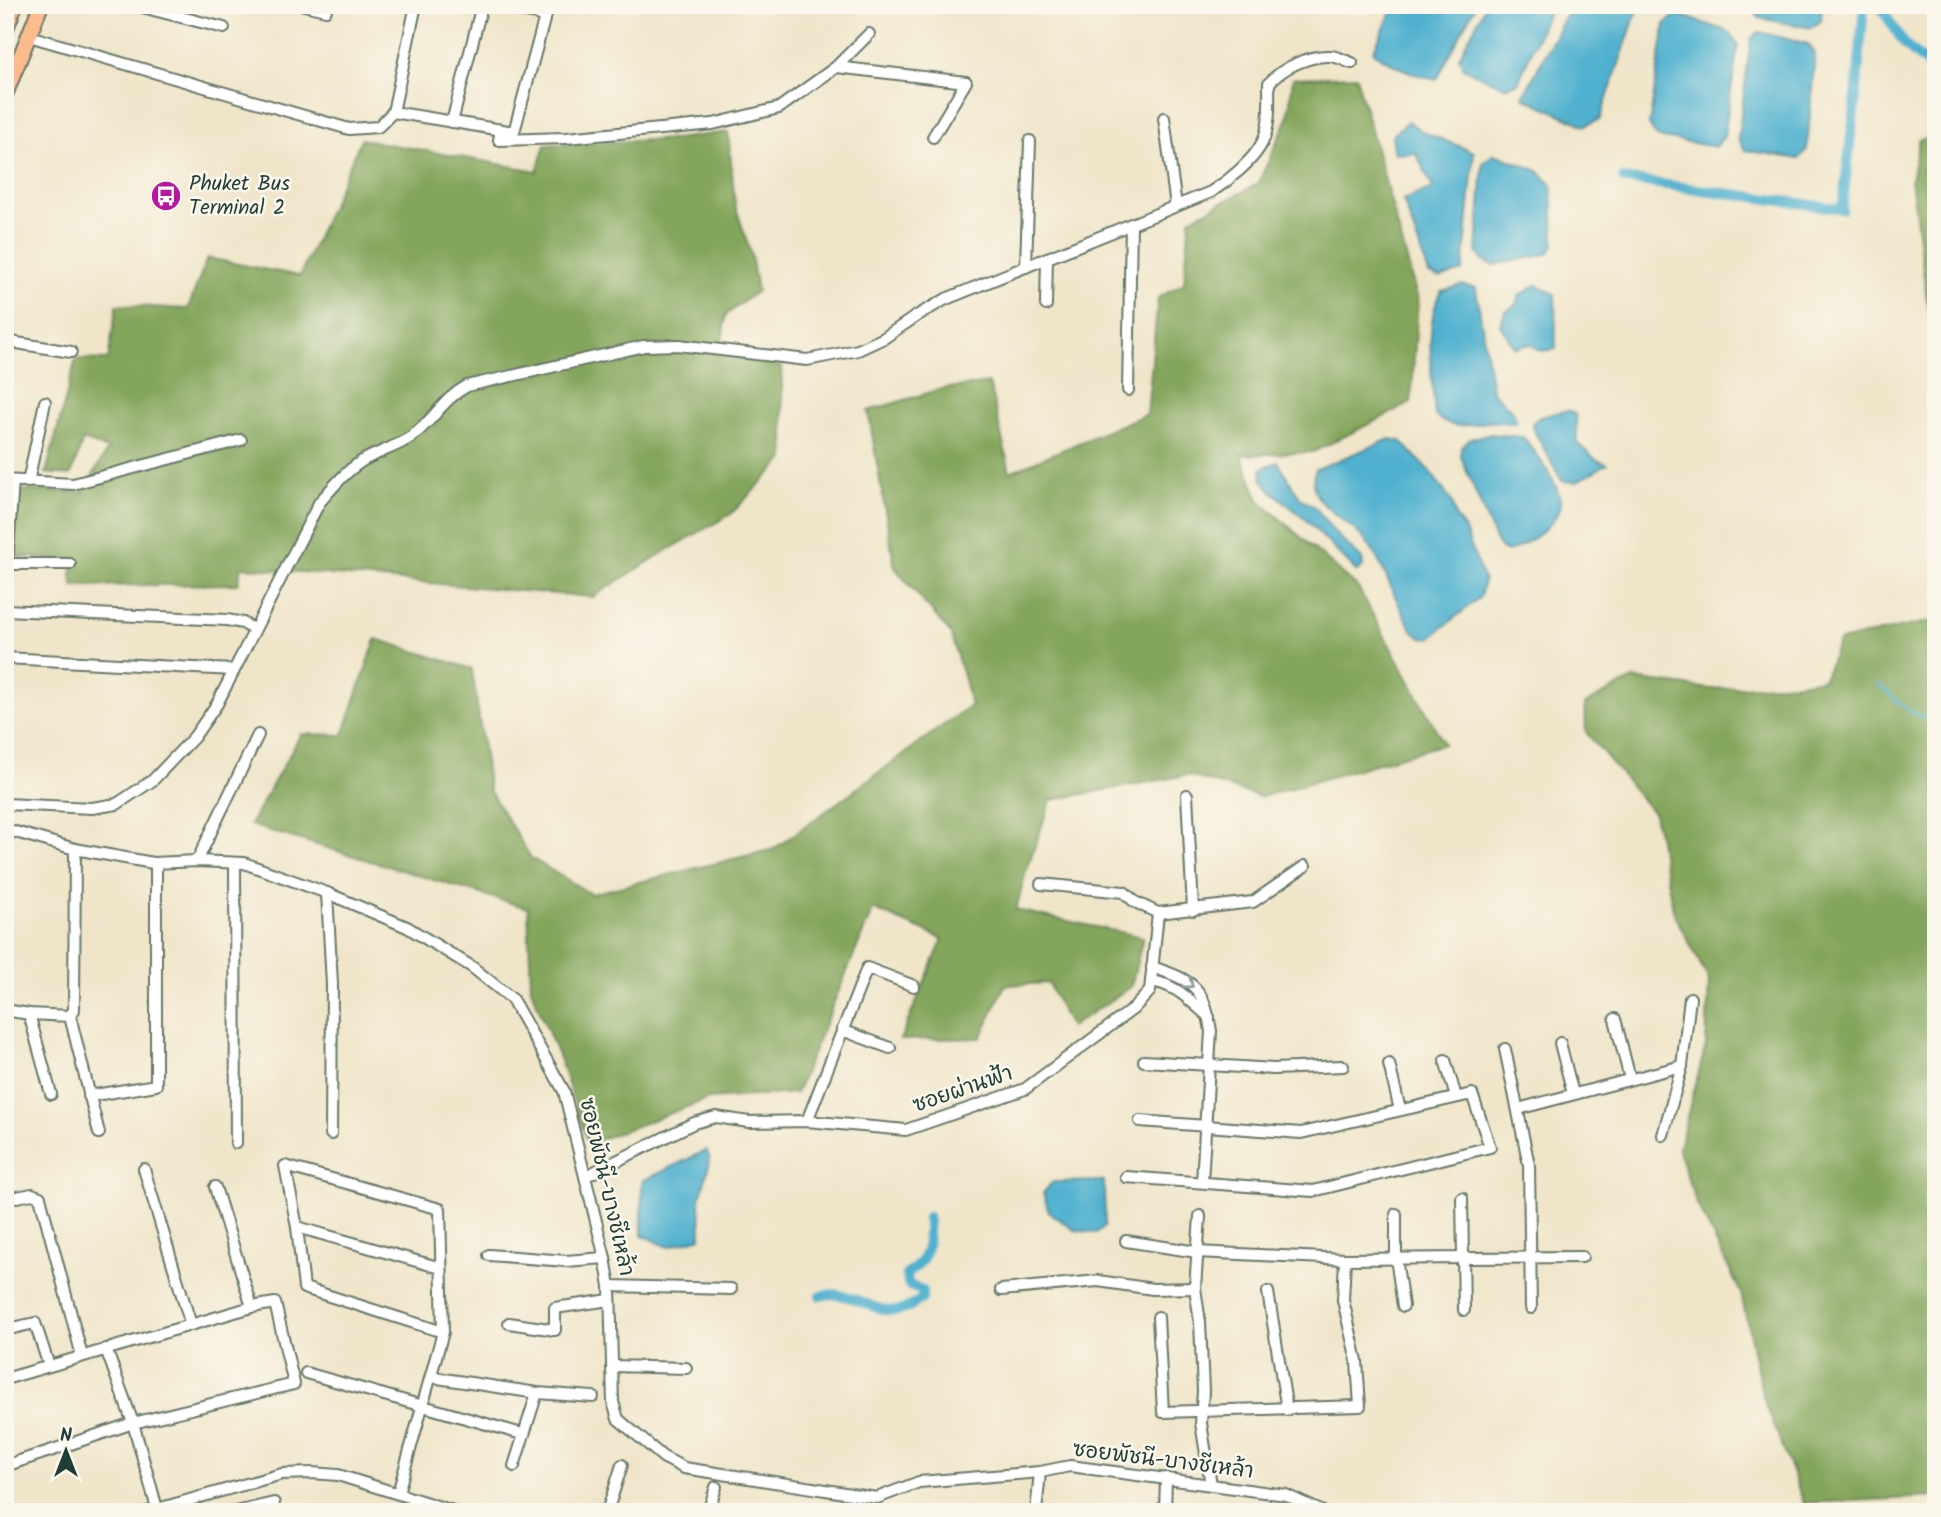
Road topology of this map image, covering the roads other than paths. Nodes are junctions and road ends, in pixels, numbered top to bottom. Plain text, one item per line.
1 (15, 5) edge
2 (41, 5) edge
3 (134, 5) edge
4 (304, 5) edge
5 (416, 5) edge
6 (482, 5) edge
7 (491, 5) edge
8 (326, 10) dead end
9 (547, 11) edge
10 (225, 28) dead end
11 (5, 31) edge
12 (869, 34) dead end
13 (29, 36) junction
14 (1352, 63) dead end
15 (836, 67) junction
16 (5, 95) edge
17 (393, 112) junction
18 (1164, 118) dead end
19 (452, 122) junction
20 (501, 130) junction
21 (933, 137) dead end
22 (1030, 141) dead end
23 (1176, 206) junction
24 (1131, 224) junction
25 (1047, 258) junction
26 (1026, 267) junction
27 (1045, 305) dead end
28 (5, 341) edge
29 (72, 352) dead end
30 (1128, 390) dead end
31 (45, 402) dead end
32 (241, 440) dead end
33 (9, 481) edge
34 (28, 482) junction
35 (6, 564) edge
36 (70, 564) dead end
37 (5, 610) edge
38 (254, 630) junction
39 (5, 658) edge
40 (233, 670) junction
41 (258, 735) dead end
42 (1187, 795) dead end
43 (5, 804) edge
44 (5, 829) edge
45 (75, 849) junction
46 (197, 861) junction
47 (156, 863) junction
48 (234, 863) junction
49 (1305, 866) dead end
50 (1041, 884) dead end
51 (327, 893) junction
52 (1193, 910) junction
53 (1158, 913) junction
54 (1152, 967) junction
55 (1151, 981) junction
56 (914, 986) dead end
57 (1689, 998) dead end
58 (5, 1010) edge
59 (29, 1014) junction
60 (70, 1016) junction
61 (1209, 1017) junction
62 (1615, 1019) dead end
63 (842, 1030) junction
64 (1560, 1043) dead end
65 (890, 1048) dead end
66 (1505, 1049) dead end
67 (1445, 1060) dead end
68 (1144, 1061) dead end
69 (1389, 1064) dead end
70 (1209, 1065) junction
71 (1343, 1066) dead end
72 (1682, 1066) junction
73 (1630, 1079) junction
74 (51, 1094) dead end
75 (1573, 1094) junction
76 (89, 1096) junction
77 (1456, 1097) junction
78 (1400, 1110) junction
79 (1518, 1110) junction
80 (807, 1121) junction
81 (1140, 1121) dead end
82 (1205, 1126) junction
83 (99, 1133) dead end
84 (331, 1134) dead end
85 (1663, 1135) dead end
86 (236, 1143) dead end
87 (145, 1169) dead end
88 (586, 1176) junction
89 (1126, 1177) dead end
90 (1202, 1182) junction
91 (215, 1187) dead end
92 (17, 1197) dead end
93 (1462, 1198) dead end
94 (1396, 1214) dead end
95 (1200, 1216) dead end
96 (298, 1227) junction
97 (1126, 1241) dead end
98 (1197, 1252) junction
99 (489, 1255) dead end
100 (1463, 1257) junction
101 (1530, 1257) junction
102 (1582, 1257) dead end
103 (605, 1258) junction
104 (1396, 1258) junction
105 (1345, 1259) junction
106 (441, 1268) junction
107 (610, 1286) junction
108 (1195, 1288) junction
109 (732, 1289) dead end
110 (1001, 1290) dead end
111 (1268, 1292) dead end
112 (610, 1300) junction
113 (1403, 1306) dead end
114 (252, 1307) junction
115 (1531, 1308) dead end
116 (1464, 1310) dead end
117 (1158, 1317) dead end
118 (509, 1323) dead end
119 (191, 1325) junction
120 (5, 1330) edge
121 (443, 1332) junction
122 (106, 1349) junction
123 (82, 1356) junction
124 (48, 1366) junction
125 (612, 1366) junction
126 (686, 1367) dead end
127 (306, 1373) dead end
128 (431, 1377) junction
129 (5, 1379) edge
130 (537, 1393) junction
131 (593, 1397) dead end
132 (424, 1406) junction
133 (1202, 1410) junction
134 (1287, 1410) junction
135 (134, 1423) junction
136 (523, 1434) junction
137 (622, 1465) dead end
138 (5, 1466) edge
139 (514, 1466) dead end
140 (1040, 1472) junction
141 (1166, 1478) junction
142 (1211, 1485) junction
143 (716, 1487) dead end
144 (398, 1493) junction
145 (274, 1503) dead end
146 (154, 1510) edge
147 (234, 1512) edge
148 (456, 1512) edge
149 (607, 1512) edge
150 (708, 1512) edge
151 (1037, 1512) edge
152 (1165, 1512) edge
153 (1323, 1512) edge

1 - 11 main road
2 - 13 main road
3 - 10 street
4 - 8 street
5 - 17 street
6 - 19 street
7 - 9 street
9 - 20 street
12 - 15 street
13 - 16 main road
13 - 17 street
14 - 23 street
15 - 20 street
15 - 21 street
17 - 19 street
18 - 23 street
19 - 20 street
22 - 26 street
23 - 24 street
24 - 25 street
24 - 30 street
25 - 26 street
25 - 27 street
26 - 38 street
28 - 29 street
31 - 34 street
32 - 34 street
33 - 34 street
33 - 35 street
35 - 36 street
37 - 38 street
38 - 40 street
39 - 40 street
40 - 43 street
41 - 46 street
42 - 52 street
44 - 45 street, ซอยพัชนี-บางชีเหล้า
45 - 47 street, ซอยพัชนี-บางชีเหล้า
45 - 60 street
46 - 47 street, ซอยพัชนี-บางชีเหล้า
46 - 48 street, ซอยพัชนี-บางชีเหล้า
47 - 76 street
48 - 51 street, ซอยพัชนี-บางชีเหล้า
48 - 86 street
49 - 52 street
50 - 53 street
51 - 84 street
51 - 88 street, ซอยพัชนี-บางชีเหล้า
52 - 53 street
53 - 54 street, ซอยผ่านฟ้า
54 - 55 street, ซอยผ่านฟ้า
54 -> 61 street
55 - 61 street
55 - 80 street, ซอยผ่านฟ้า
56 - 63 street
57 - 72 street
58 - 59 street
59 - 60 street
59 - 74 street
60 - 76 street
61 - 70 street
62 - 73 street
63 - 65 street
63 - 80 street
64 - 75 street
66 - 79 street
67 - 77 street
68 - 70 street
69 - 78 street
70 - 71 street
70 - 82 street
72 - 73 street
72 - 85 street
73 - 75 street
75 - 79 street
76 - 83 street
77 - 78 street
77 - 90 street
78 - 82 street
79 - 101 street
80 - 88 street, ซอยผ่านฟ้า
81 - 82 street
82 - 90 street
87 - 119 street
88 - 103 street, ซอยพัชนี-บางชีเหล้า
89 - 90 street
91 - 114 street
92 - 123 street
93 - 100 street
94 - 104 street
95 - 98 street
96 - 106 street
96 - 106 street
96 - 121 street
97 - 98 street
98 - 105 street
98 - 108 street
99 - 103 street
100 - 101 street
100 - 104 street
100 - 116 street
101 - 102 street
101 - 115 street
103 - 107 street, ซอยพัชนี-บางชีเหล้า
104 - 105 street
104 - 113 street
105 - 134 street
106 - 121 street
107 - 109 street
107 - 112 street, ซอยพัชนี-บางชีเหล้า
108 - 110 street
108 - 133 street
111 - 134 street
112 - 118 street
112 - 125 street, ซอยพัชนี-บางชีเหล้า
114 - 119 street
114 - 135 street
117 - 133 street
119 - 122 street
120 - 124 street
121 - 128 street
122 - 123 street
122 - 135 street
123 - 124 street
124 - 129 street
125 - 126 street
125 - 140 street, ซอยพัชนี-บางชีเหล้า
127 - 132 street
128 - 130 street
128 - 132 street
130 - 131 street
130 - 136 street
132 - 136 street
132 - 144 street
133 - 134 street
133 - 142 street
135 - 138 street
135 - 146 street
136 - 139 street
137 - 149 street
140 - 141 street, ซอยพัชนี-บางชีเหล้า
140 - 151 street
141 - 142 street, ซอยพัชนี-บางชีเหล้า
141 - 152 street
142 - 153 street, ซอยพัชนี-บางชีเหล้า
143 - 150 street
144 - 146 street
144 - 148 street
145 - 147 street

